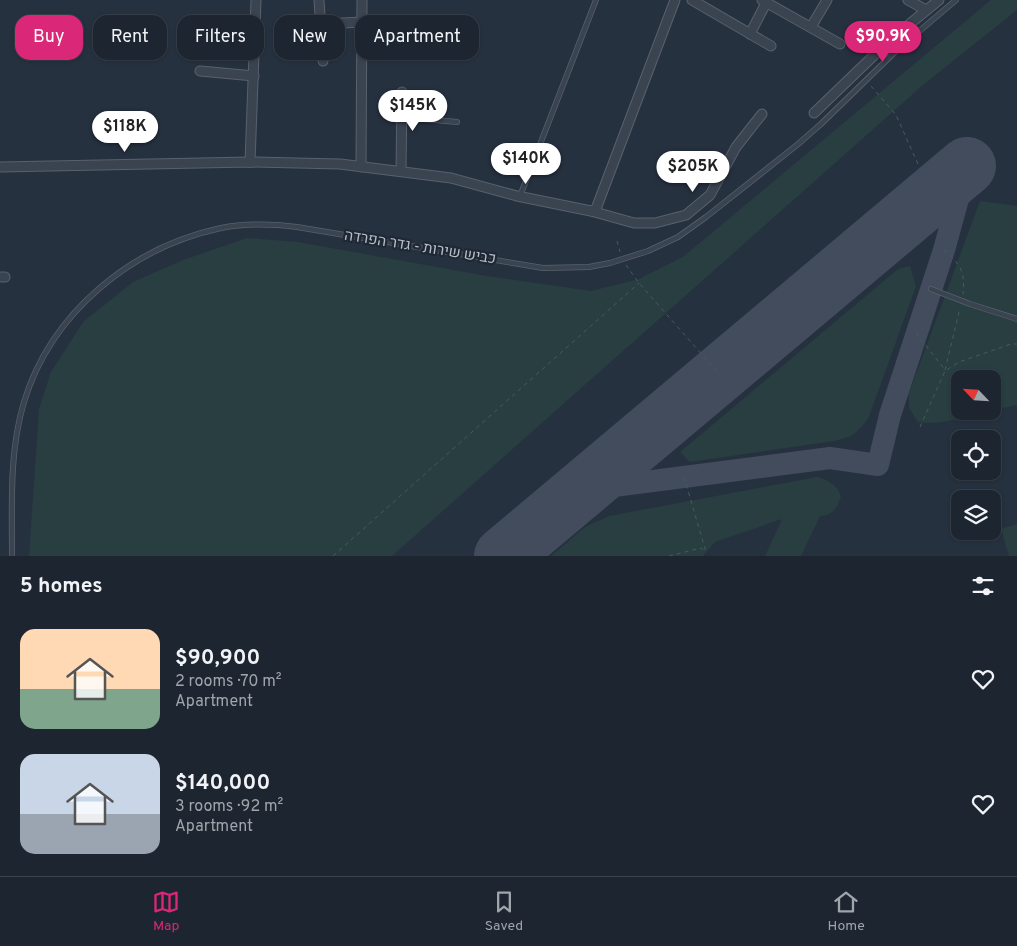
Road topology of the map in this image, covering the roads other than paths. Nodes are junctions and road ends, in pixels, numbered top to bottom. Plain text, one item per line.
1 (256, 0) edge
2 (320, 0) edge
3 (362, 0) edge
4 (596, 0) edge
5 (675, 0) edge
6 (692, 0) edge
7 (827, 0) edge
8 (908, 0) edge
9 (939, 0) edge
10 (956, 0) edge
11 (764, 1) edge
12 (926, 10) junction
13 (321, 15) edge
14 (362, 15) edge
15 (810, 27) junction
16 (750, 34) junction
17 (840, 44) dead end
18 (771, 46) dead end
19 (362, 60) edge
20 (200, 71) dead end
21 (254, 76) junction
22 (402, 92) dead end
23 (814, 113) dead end
24 (762, 114) dead end
25 (402, 117) junction
26 (458, 122) dead end
27 (250, 162) junction
28 (0, 167) edge
29 (361, 167) junction
30 (401, 171) junction
31 (520, 196) junction
32 (591, 212) junction
33 (931, 289) dead end
34 (1017, 319) edge
35 (12, 556) edge

1 - 21 street
2 - 13 street
3 - 14 street
4 - 31 lane
5 - 32 street
6 - 16 street
7 - 15 street
8 - 12 street
9 - 12 street
10 - 35 lane, כביש שירות - גדר הפרדה
11 - 15 street
11 - 16 street
12 - 23 street
15 - 17 street
16 - 18 street
19 - 29 street
20 - 21 street
21 - 27 street
22 - 25 street
24 - 32 street
25 - 26 lane
25 - 30 street
27 - 28 street
27 - 29 street
29 - 30 street
30 - 31 street
31 - 32 street
33 - 34 lane

